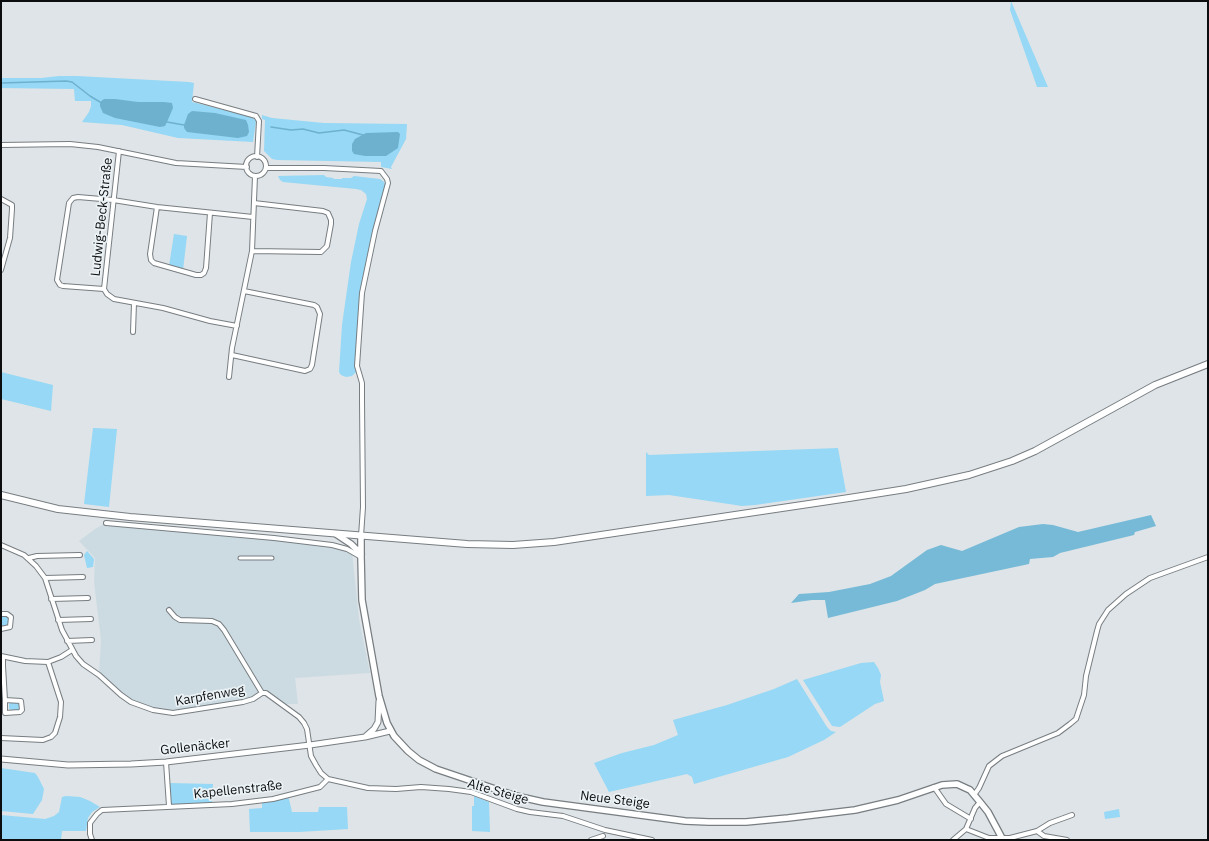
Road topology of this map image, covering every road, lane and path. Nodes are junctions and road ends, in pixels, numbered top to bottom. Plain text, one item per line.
1 (195, 99) dead end
2 (1, 145) edge
3 (119, 151) junction
4 (256, 157) junction
5 (247, 167) junction
6 (266, 168) junction
7 (256, 176) junction
8 (1, 199) edge
9 (113, 200) junction
10 (254, 203) junction
11 (157, 207) junction
12 (210, 213) junction
13 (253, 217) junction
14 (252, 251) junction
15 (1, 270) edge
16 (104, 289) junction
17 (244, 291) junction
18 (134, 303) junction
19 (237, 326) junction
20 (134, 332) dead end
21 (232, 355) junction
22 (1208, 364) edge
23 (229, 377) dead end
24 (1, 495) edge
25 (106, 523) dead end
26 (336, 534) junction
27 (361, 536) junction
28 (1, 546) edge
29 (80, 555) dead end
30 (361, 556) junction
31 (1208, 557) edge
32 (29, 558) junction
33 (240, 558) dead end
34 (272, 558) dead end
35 (83, 576) dead end
36 (45, 578) junction
37 (88, 598) dead end
38 (51, 599) junction
39 (170, 610) dead end
40 (1, 614) edge
41 (91, 619) dead end
42 (58, 620) junction
43 (1, 629) edge
44 (92, 640) dead end
45 (67, 641) junction
46 (72, 650) junction
47 (2, 657) edge
48 (48, 662) junction
49 (262, 693) junction
50 (379, 696) junction
51 (6, 700) junction
52 (390, 730) junction
53 (365, 737) junction
54 (1, 738) edge
55 (310, 745) junction
56 (1, 759) edge
57 (166, 762) junction
58 (328, 779) junction
59 (934, 787) junction
60 (974, 795) junction
61 (980, 802) junction
62 (169, 806) junction
63 (1072, 815) dead end
64 (971, 819) junction
65 (966, 829) junction
66 (605, 830) junction
67 (1037, 831) junction
68 (603, 838) edge
69 (1002, 839) edge
70 (92, 840) edge
71 (591, 840) edge
72 (652, 840) edge
73 (953, 840) edge
74 (1067, 840) edge

1 - 4 street
2 - 3 street
3 - 5 street
3 - 9 street, Ludwig-Beck-Straße
4 - 5 street
4 - 6 street
5 - 7 street
6 - 7 street
6 - 27 street
7 - 10 street
8 - 15 street
9 - 11 street
9 - 16 street, Ludwig-Beck-Straße
9 - 16 street
10 - 13 street
10 - 14 street
11 - 12 street
11 - 12 street
12 - 13 street
13 - 14 street
14 - 17 street
16 - 18 street, Ludwig-Beck-Straße
17 - 19 street
17 - 21 street
18 - 19 street, Ludwig-Beck-Straße
18 - 20 street
19 - 21 street
21 - 23 street
22 - 27 main road
24 - 26 main road
25 - 30 street
26 - 27 main road
26 - 30 main road
27 - 30 main road, Neue Steige
28 - 32 street, Karpfenweg
29 - 32 street
30 - 50 main road, Neue Steige
31 - 60 street
32 - 36 street, Karpfenweg
33 - 34 street
35 - 36 street
36 - 38 street, Karpfenweg
37 - 38 street
38 - 42 street, Karpfenweg
39 - 49 street, Karpfenweg
40 - 43 street
41 - 42 street
42 - 45 street, Karpfenweg
44 - 45 street
45 - 46 street, Karpfenweg
46 - 48 street
46 - 49 street, Karpfenweg
47 - 48 street
47 - 51 street
48 - 54 street
49 - 55 street, Karpfenweg
50 - 52 main road, Neue Steige
50 - 53 street
51 - 51 street
52 - 53 street, Gollenäcker
52 - 59 main road, Neue Steige
53 - 55 street, Gollenäcker
55 - 57 street, Gollenäcker
55 - 58 street
56 - 57 street, Gollenäcker
57 - 62 street
58 - 62 street, Kapellenstraße
58 - 66 street, Alte Steige
59 - 60 main road, Neue Steige
59 - 64 street
60 - 61 main road, Neue Steige
61 - 64 street
61 - 69 main road, Neue Steige
62 - 70 street, Kapellenstraße
63 - 67 street
64 - 65 street
65 - 69 street
65 - 73 street
66 - 68 street
66 - 72 street, Alte Steige
67 - 69 street
67 - 74 street
68 - 71 street

